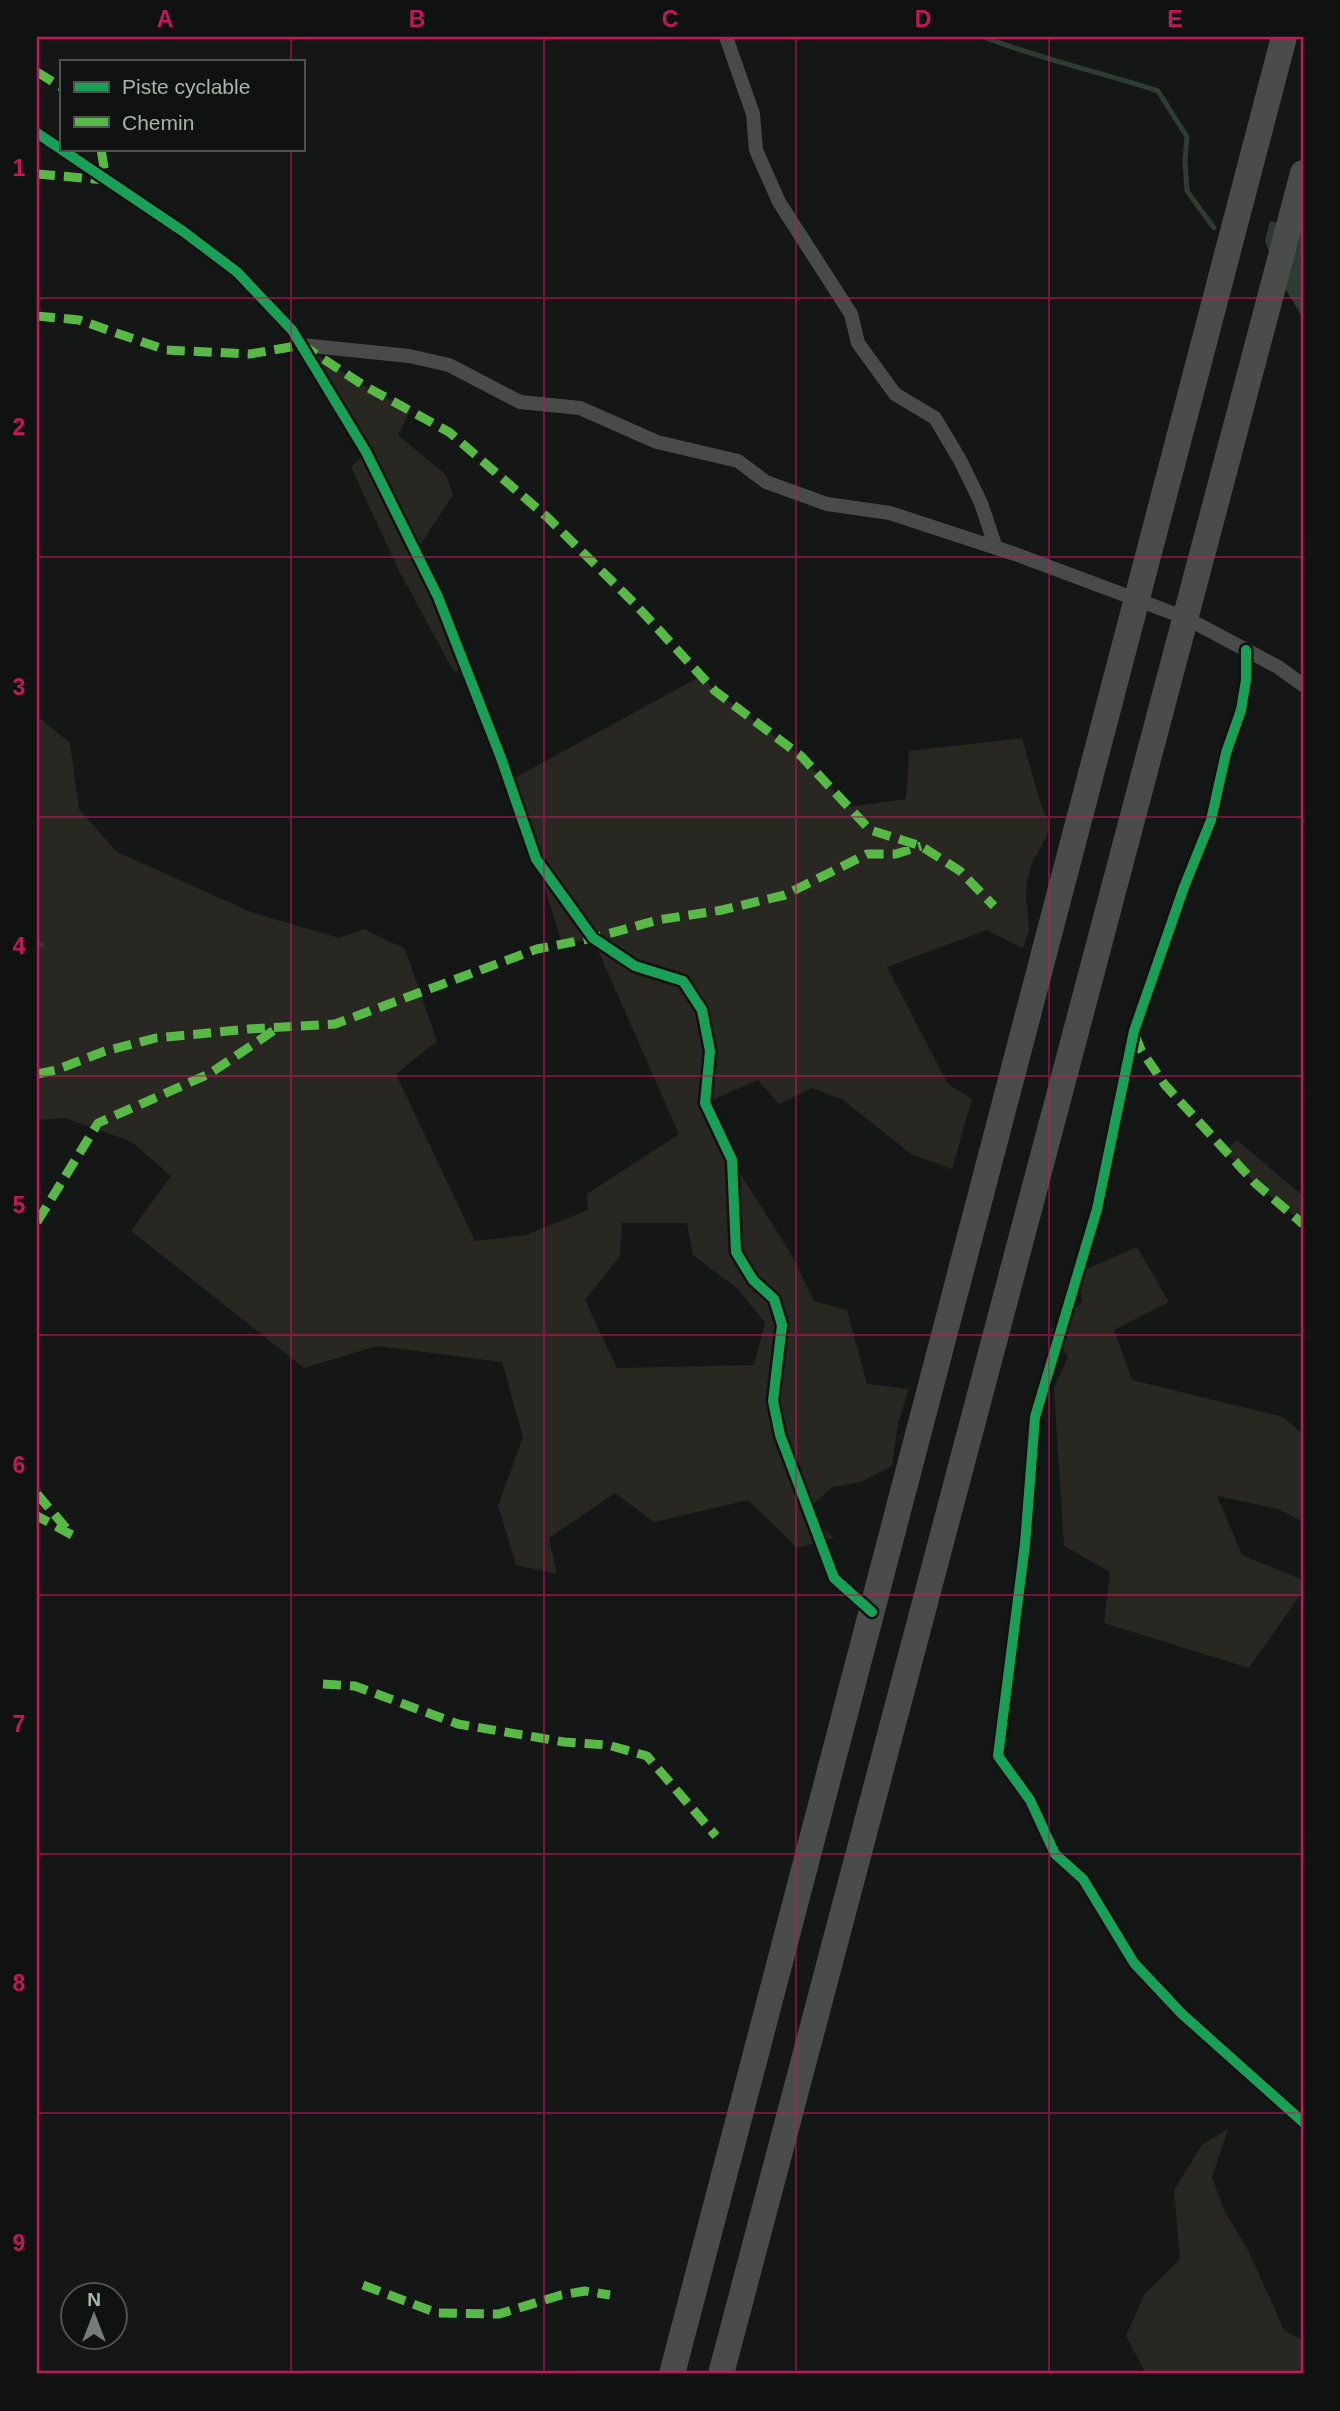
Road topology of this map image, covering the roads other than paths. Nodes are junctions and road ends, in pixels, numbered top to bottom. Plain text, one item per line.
1 (726, 37) edge
2 (1284, 37) edge
3 (37, 133) edge
4 (60, 148) edge
5 (62, 150) edge
6 (1303, 173) edge
7 (302, 345) junction
8 (996, 548) junction
9 (1137, 598) junction
10 (1186, 618) junction
11 (1247, 650) junction
12 (1303, 685) edge
13 (872, 1612) junction
14 (1303, 2122) edge
15 (672, 2374) edge
16 (721, 2374) edge

1 - 8 street
2 - 9 highway
3 - 4 street
5 - 7 street
6 - 10 highway
7 - 8 street
7 - 13 street
8 - 9 street
9 - 10 street
9 - 13 highway
10 - 11 street
10 - 16 highway
11 - 12 street
11 - 14 street
13 - 15 highway

